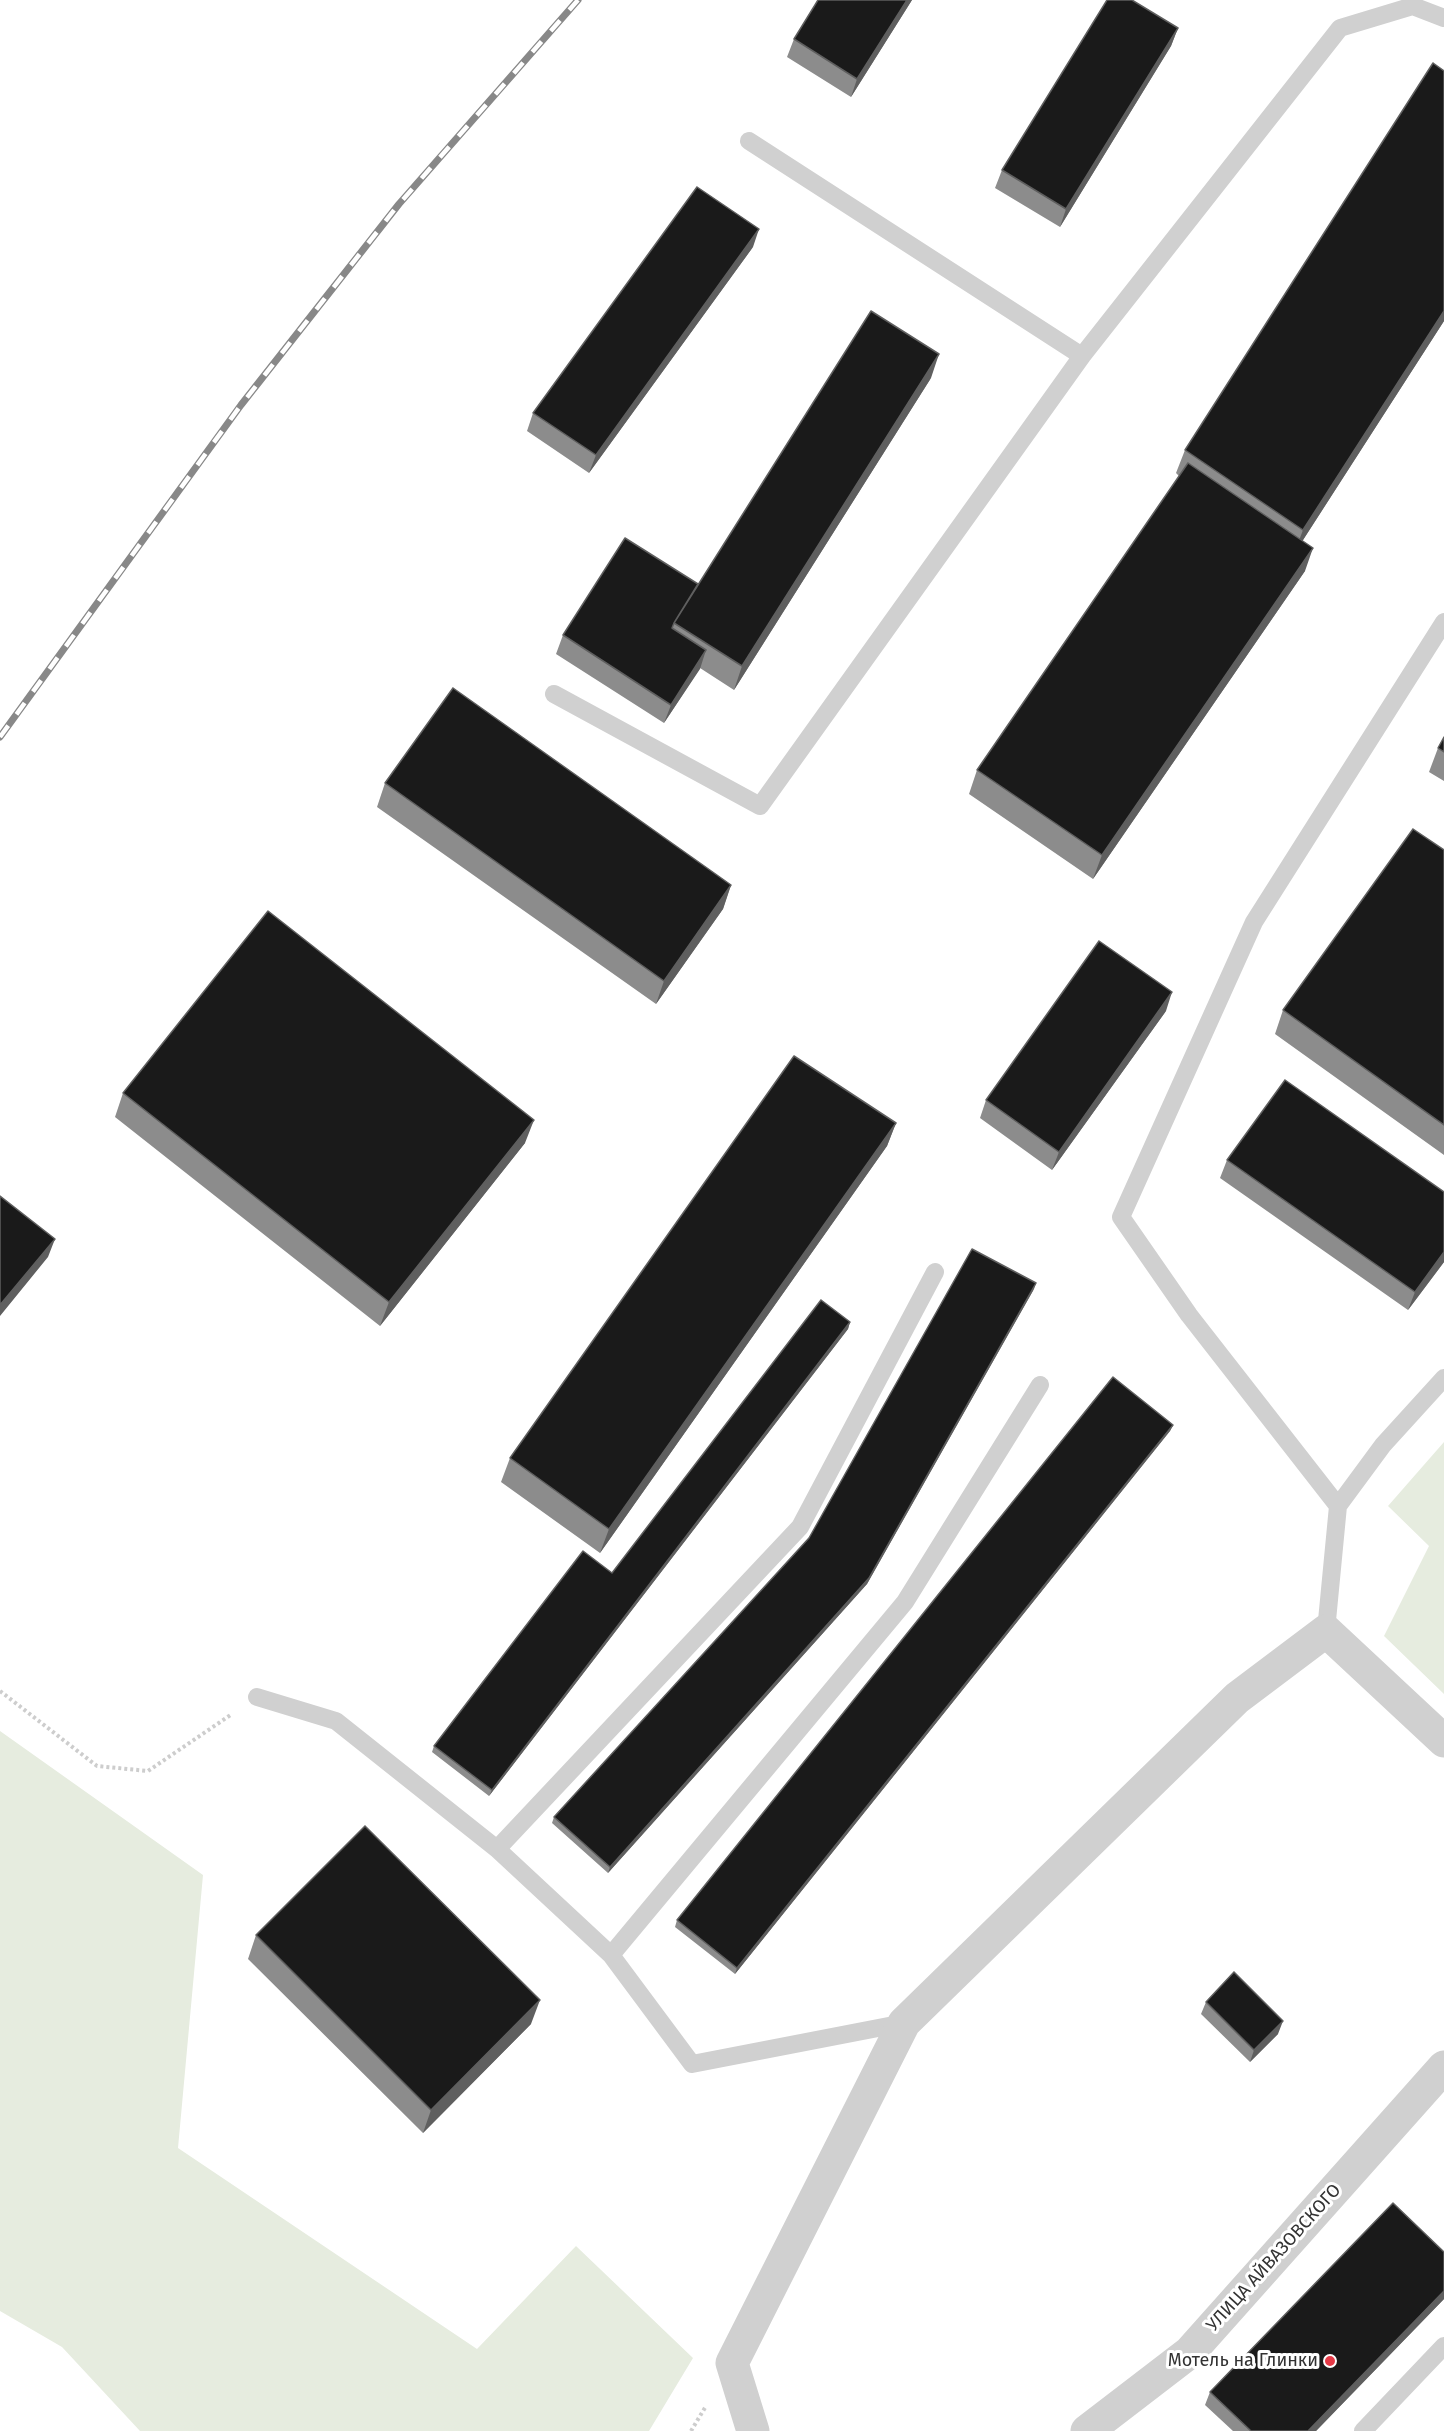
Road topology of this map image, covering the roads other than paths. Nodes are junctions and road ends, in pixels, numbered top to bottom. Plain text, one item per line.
1 (1444, 18) edge
2 (749, 141) dead end
3 (1082, 356) junction
4 (1444, 622) edge
5 (555, 694) dead end
6 (936, 1272) dead end
7 (1444, 1378) edge
8 (1040, 1385) dead end
9 (1338, 1506) junction
10 (1326, 1631) junction
11 (257, 1697) road end
12 (1444, 1741) edge
13 (497, 1849) junction
14 (612, 1955) junction
15 (904, 2023) junction
16 (1444, 2067) edge
17 (1444, 2346) edge
18 (753, 2431) edge
19 (1087, 2431) edge
20 (1363, 2431) edge

1 - 3 lane
2 - 3 lane
3 - 5 lane
4 - 9 lane
6 - 13 lane
7 - 9 lane
8 - 14 lane
9 - 10 lane
10 - 12 street
10 - 15 street
11 - 13 lane
13 - 14 lane
14 - 15 lane
15 - 18 street
16 - 19 street, УЛИЦА АЙВАЗОВСКОГО
17 - 20 lane

